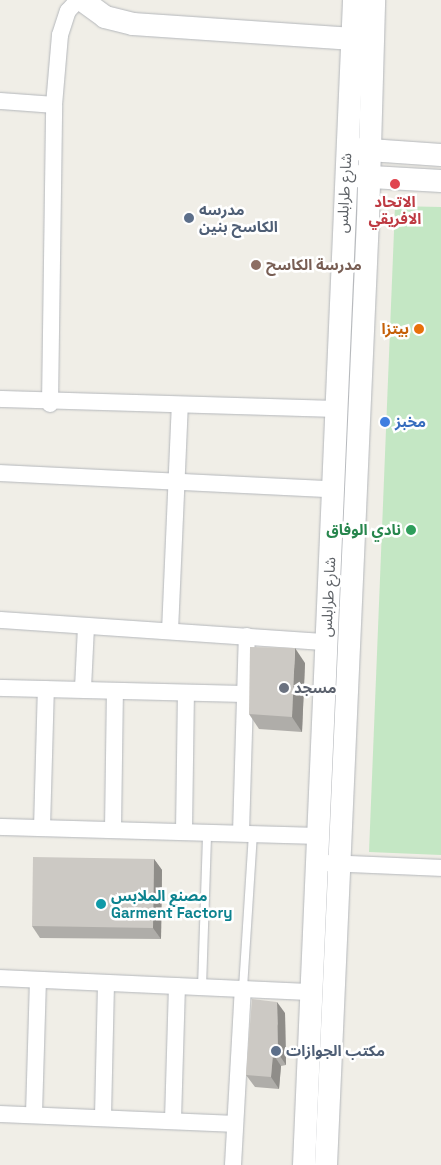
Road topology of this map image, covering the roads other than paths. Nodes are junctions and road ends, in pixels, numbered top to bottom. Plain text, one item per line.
1 (80, 0) edge
2 (354, 0) edge
3 (374, 0) edge
4 (353, 39) junction
5 (0, 101) edge
6 (54, 105) junction
7 (372, 109) junction
8 (346, 148) junction
9 (369, 151) junction
10 (404, 155) junction
11 (441, 155) edge
12 (343, 175) junction
13 (369, 177) junction
14 (414, 181) junction
15 (441, 181) edge
16 (368, 220) junction
17 (0, 399) edge
18 (50, 404) junction
19 (180, 406) junction
20 (337, 410) junction
21 (0, 473) edge
22 (174, 479) junction
23 (333, 489) junction
24 (0, 620) edge
25 (86, 626) junction
26 (170, 631) junction
27 (247, 636) junction
28 (326, 642) junction
29 (0, 688) edge
30 (83, 688) junction
31 (46, 689) junction
32 (115, 691) junction
33 (186, 693) junction
34 (246, 694) junction
35 (0, 827) edge
36 (42, 828) junction
37 (113, 830) junction
38 (184, 832) junction
39 (207, 833) junction
40 (247, 834) junction
41 (320, 836) junction
42 (328, 863) junction
43 (441, 868) edge
44 (0, 978) edge
45 (38, 980) junction
46 (106, 983) junction
47 (177, 986) junction
48 (202, 987) junction
49 (243, 988) junction
50 (312, 992) junction
51 (0, 1114) edge
52 (34, 1114) junction
53 (103, 1116) junction
54 (173, 1120) junction
55 (235, 1124) junction
56 (232, 1165) edge
57 (304, 1165) edge
58 (326, 1165) edge

1 - 4 main road
1 - 6 street
2 - 4 main road, شارع طرابلس
3 - 7 main road, شارع طرابلس
4 - 8 main road, شارع طرابلس
5 - 6 street
6 - 18 street
7 - 9 main road, شارع طرابلس
7 - 10 main road
8 - 9 main road
8 - 12 main road, شارع طرابلس
9 - 10 main road
9 - 13 main road, شارع طرابلس
10 - 11 main road
12 - 13 main road
12 - 20 main road, شارع طرابلس
13 - 14 main road
13 - 16 main road, شارع طرابلس
14 - 15 main road
14 - 16 main road
16 - 42 main road, شارع طرابلس
17 - 18 street
18 - 19 street
19 - 20 street
19 - 22 street
20 - 23 main road, شارع طرابلس
21 - 22 street
22 - 23 street
22 - 26 street
23 - 28 main road, شارع طرابلس
24 - 25 street
25 - 26 street
25 - 30 street
26 - 27 street
27 - 28 street
27 - 34 street
28 - 41 main road, شارع طرابلس
29 - 31 street
30 - 31 street
30 - 32 street
31 - 36 street
32 - 33 street
32 - 37 street
33 - 34 street
33 - 38 street
34 - 40 street
35 - 36 street
36 - 37 street
37 - 38 street
38 - 39 street
39 - 40 street
39 - 48 lane
40 - 41 street
40 - 49 lane
41 - 42 main road, شارع طرابلس
42 - 43 street
42 - 50 main road, شارع طرابلس
42 - 58 main road, شارع طرابلس
44 - 45 street
45 - 46 street
45 - 52 street
46 - 47 street
46 - 53 street
47 - 48 street
47 - 54 street
48 - 49 street
49 - 50 street
49 - 55 street
50 - 57 main road, شارع طرابلس
51 - 52 street
52 - 53 street
53 - 54 street
54 - 55 street
55 - 56 street

